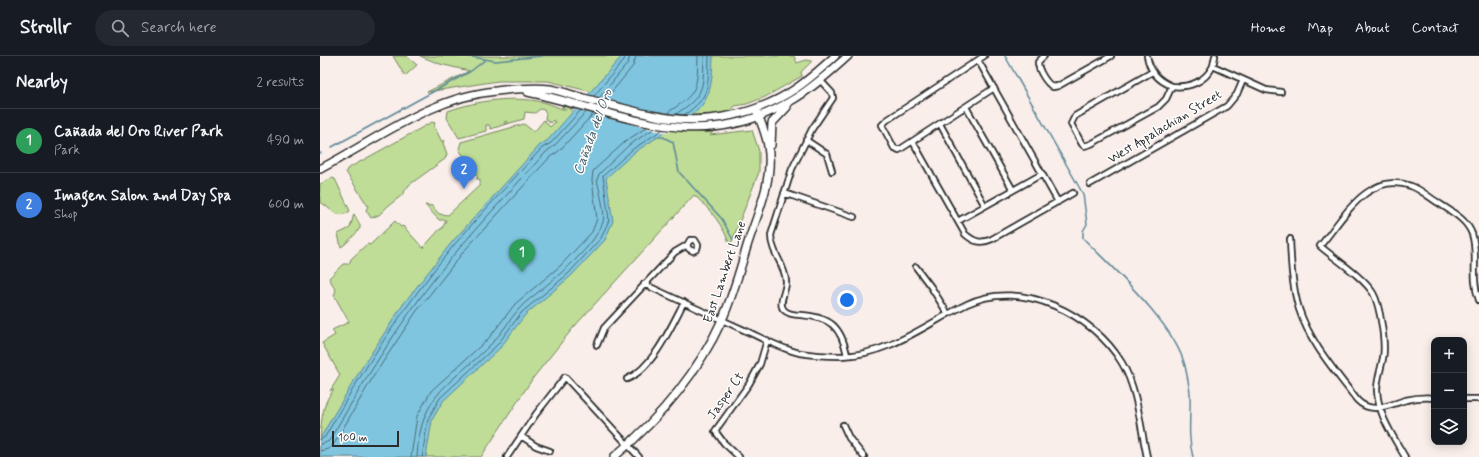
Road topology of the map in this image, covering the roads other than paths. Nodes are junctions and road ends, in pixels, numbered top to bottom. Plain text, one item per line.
1 (835, 56) edge
2 (984, 56) edge
3 (1044, 56) edge
4 (1111, 56) edge
5 (1147, 56) edge
6 (1215, 56) edge
7 (845, 57) edge
8 (978, 60) junction
9 (1213, 66) junction
10 (1152, 72) junction
11 (820, 80) junction
12 (1243, 80) junction
13 (1172, 86) junction
14 (994, 88) junction
15 (518, 90) junction
16 (1281, 92) dead end
17 (802, 94) junction
18 (966, 107) junction
19 (753, 110) junction
20 (758, 117) junction
21 (940, 124) junction
22 (806, 140) junction
23 (913, 142) junction
24 (769, 162) junction
25 (320, 169) edge
26 (832, 172) dead end
27 (1042, 174) junction
28 (1090, 184) dead end
29 (1013, 190) junction
30 (1073, 193) dead end
31 (784, 194) junction
32 (1058, 202) junction
33 (985, 206) junction
34 (854, 217) dead end
35 (958, 221) junction
36 (1290, 239) dead end
37 (687, 246) dead end
38 (916, 267) dead end
39 (644, 284) junction
40 (1479, 300) edge
41 (684, 302) junction
42 (948, 314) junction
43 (722, 320) junction
44 (768, 340) junction
45 (598, 345) dead end
46 (847, 355) junction
47 (627, 379) dead end
48 (1431, 398) edge
49 (1467, 398) edge
50 (1479, 399) edge
51 (1380, 408) junction
52 (843, 425) dead end
53 (521, 436) junction
54 (628, 445) junction
55 (550, 451) dead end
56 (507, 457) edge
57 (614, 457) edge
58 (639, 457) edge
59 (739, 457) edge
60 (864, 457) edge
61 (1147, 457) edge
62 (1405, 457) edge

1 - 19 main road
2 - 8 street
3 - 4 street
5 - 10 street
6 - 9 street
7 - 11 main road
8 - 14 street
8 - 23 street
9 - 12 street
9 - 13 street
10 - 13 street
10 - 13 street
11 - 17 main road
11 - 22 street
12 - 16 street
12 - 28 street, West Appalachian Street
14 - 18 street
14 - 27 street
15 - 19 main road
15 - 20 main road
15 - 25 main road
17 - 20 main road
17 - 24 main road
18 - 21 street
18 - 29 street
19 - 20 main road, East Lambert Lane
20 - 24 main road, East Lambert Lane
21 - 23 street
21 - 33 street
22 - 26 street
22 - 31 street
23 - 35 street
24 - 43 main road, East Lambert Lane
27 - 29 street
27 - 32 street
29 - 33 street
30 - 32 street
31 - 34 street
31 - 46 street
32 - 35 street
33 - 35 street
36 - 51 street
37 - 39 street
38 - 42 street
39 - 41 street
39 - 45 street
40 - 51 street
41 - 43 street
41 - 47 street
42 - 46 street
42 - 61 street
43 - 44 street
43 - 54 main road, East Lambert Lane
44 - 46 street
44 - 59 street, Jasper Ct
48 - 51 street
49 - 50 street
51 - 62 street
52 - 60 street
53 - 54 street
53 - 55 street
53 - 56 street
54 - 57 main road, East Lambert Lane
54 - 58 street

